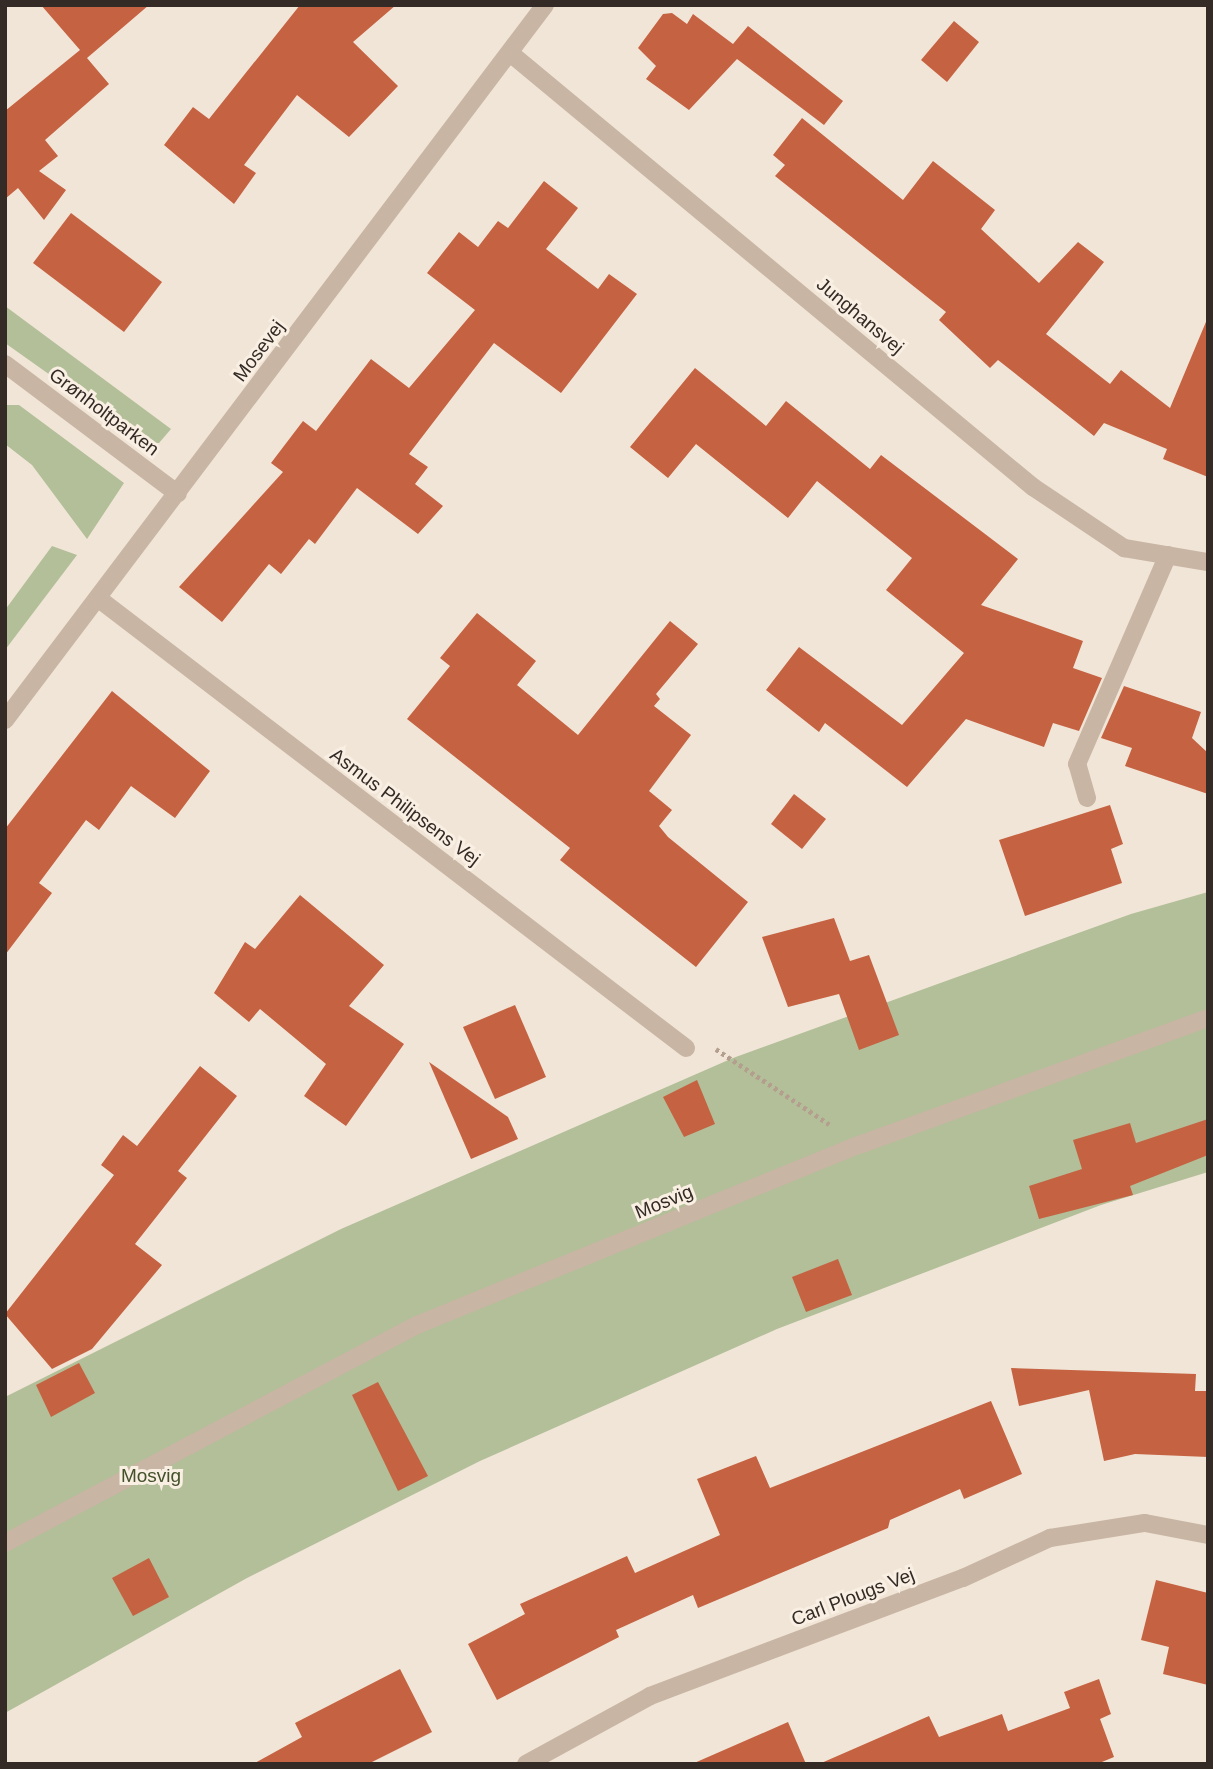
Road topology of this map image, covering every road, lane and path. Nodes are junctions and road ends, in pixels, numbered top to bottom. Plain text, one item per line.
1 (545, 5) edge
2 (510, 53) junction
3 (5, 364) edge
4 (178, 494) junction
5 (1168, 555) junction
6 (1208, 562) edge
7 (99, 599) junction
8 (5, 720) edge
9 (1087, 798) dead end
10 (1208, 1018) edge
11 (686, 1048) joint
12 (859, 1145) junction
13 (1208, 1535) edge
14 (5, 1543) edge
15 (526, 1764) edge

1 - 2 street, Mosevej
2 - 4 street, Mosevej
2 - 5 street, Junghansvej
3 - 4 street, Grønholtparken
4 - 7 street, Mosevej
5 - 6 street, Junghansvej
5 - 9 street
7 - 8 street, Mosevej
7 - 11 street, Asmus Philipsens Vej
10 - 12 street, Mosvig
11 - 12 path
12 - 14 street, Mosvig
13 - 15 street, Carl Plougs Vej

